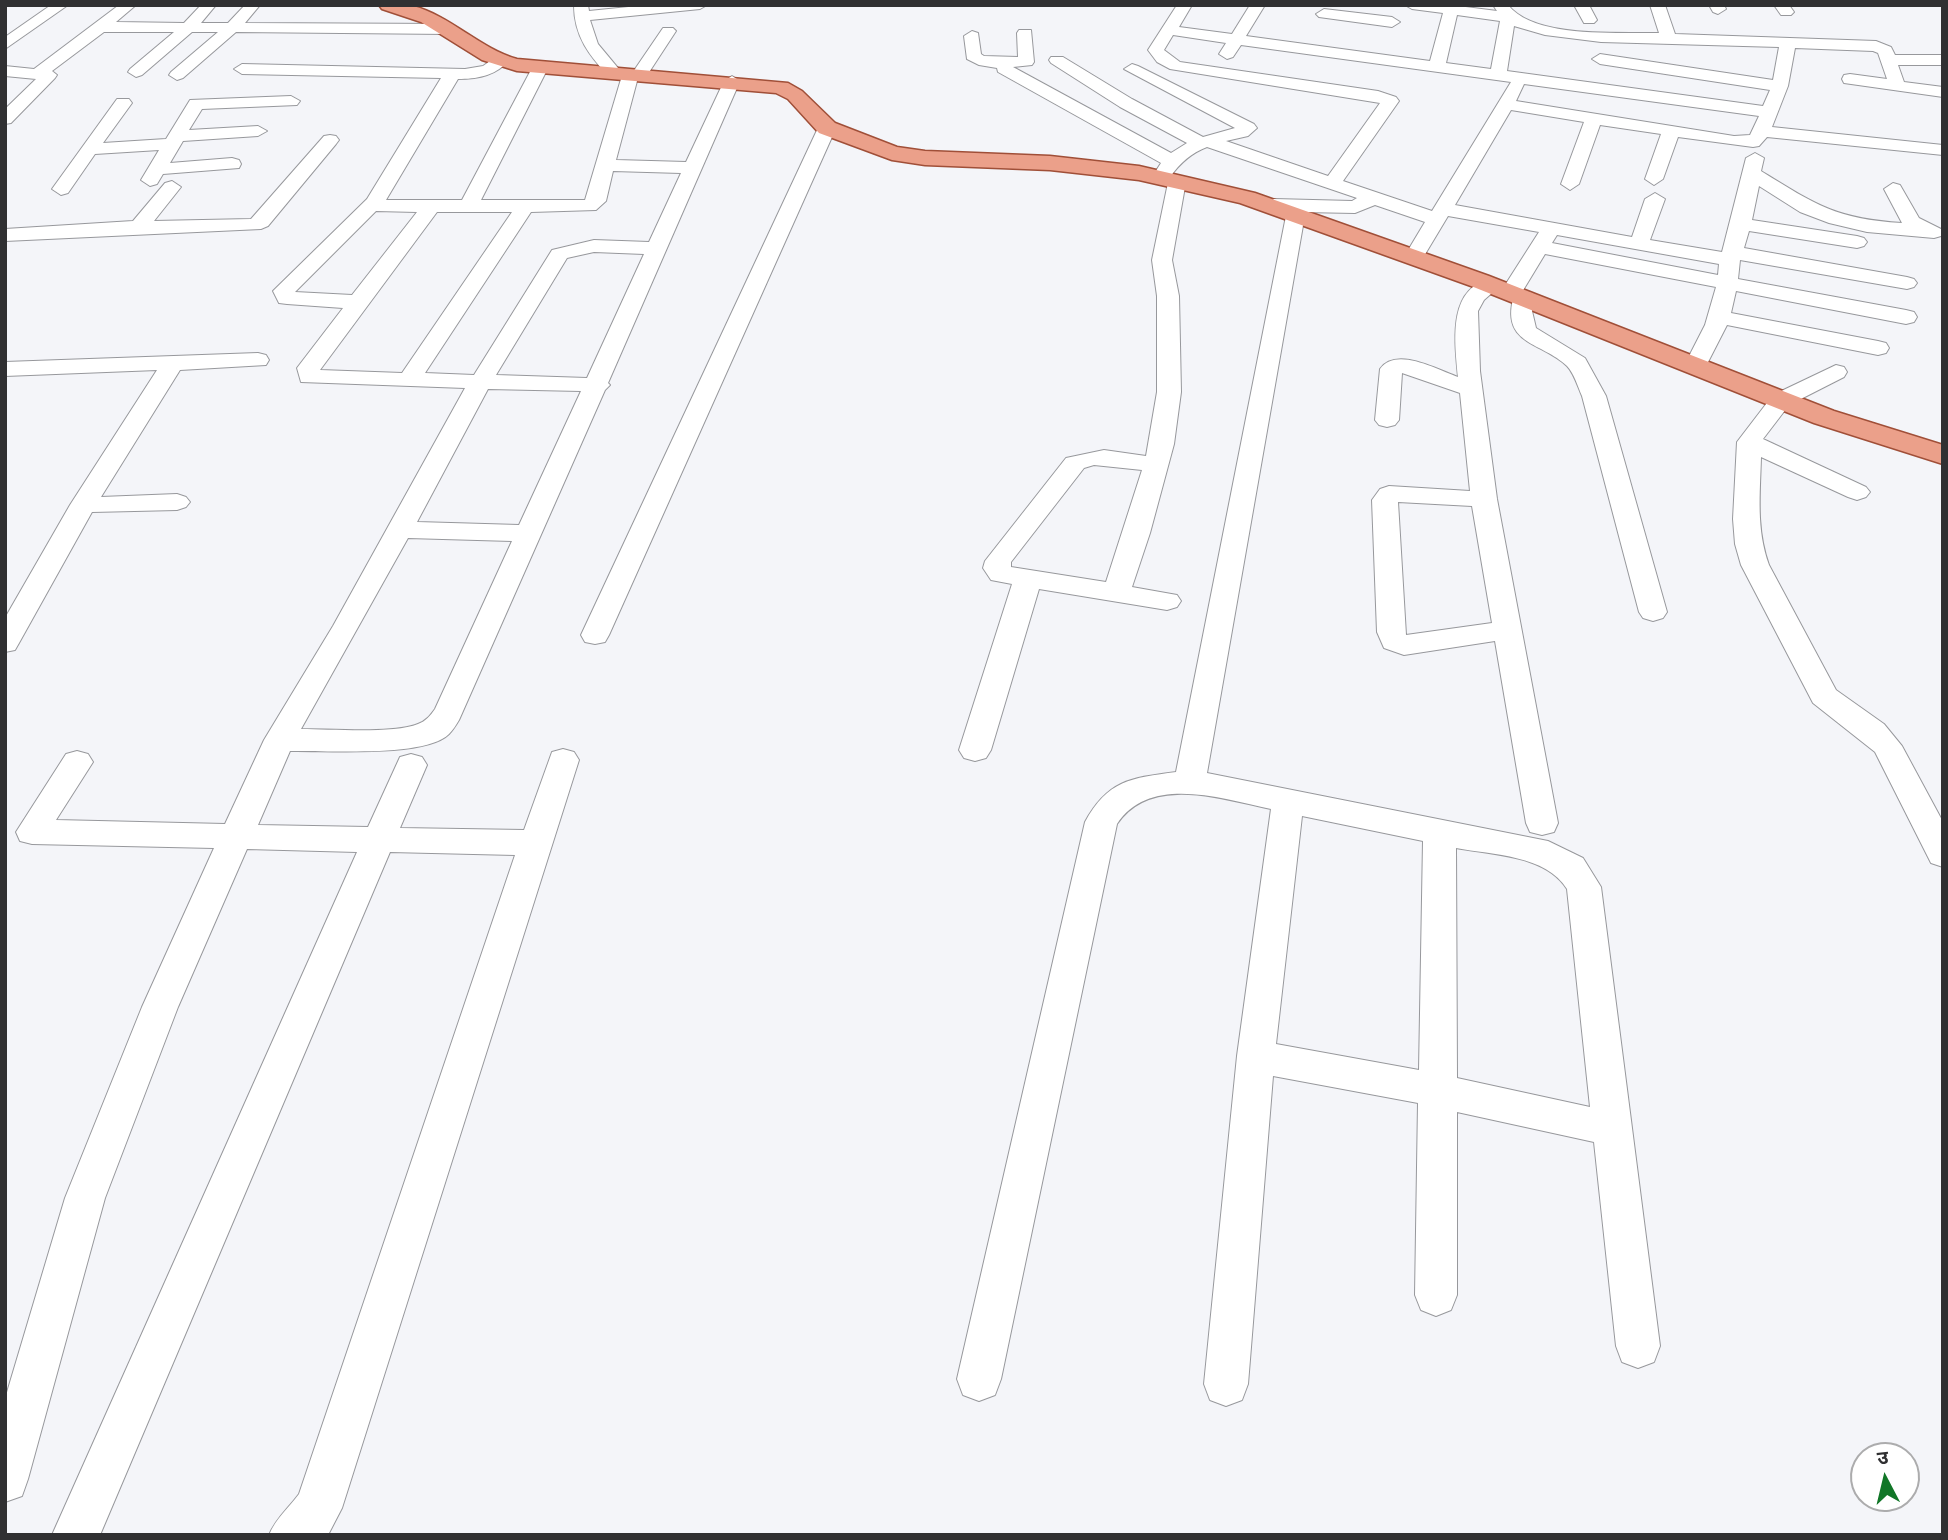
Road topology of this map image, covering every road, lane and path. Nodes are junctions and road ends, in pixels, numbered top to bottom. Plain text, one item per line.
1 (61, 5) edge
2 (129, 5) edge
3 (209, 5) edge
4 (253, 5) edge
5 (387, 5) edge
6 (700, 5) edge
7 (1185, 5) edge
8 (1258, 5) edge
9 (1400, 5) edge
10 (1412, 5) edge
11 (1581, 5) edge
12 (1657, 5) edge
13 (1433, 7) edge
14 (581, 10) edge
15 (1327, 10) edge
16 (1451, 10) junction
17 (1504, 11) edge
18 (1392, 22) junction
19 (99, 27) junction
20 (1586, 27) junction
21 (188, 28) junction
22 (231, 29) junction
23 (283, 30) junction
24 (1167, 30) junction
25 (668, 31) dead end
26 (1025, 33) dead end
27 (972, 36) dead end
28 (445, 38) junction
29 (1605, 38) junction
30 (1669, 38) junction
31 (1062, 40) dead end
32 (1238, 40) junction
33 (1788, 43) junction
34 (5, 44) edge
35 (1302, 49) junction
36 (1374, 58) junction
37 (1600, 59) junction
38 (1058, 60) junction
39 (1773, 60) junction
40 (1888, 60) junction
41 (1943, 60) edge
42 (499, 62) junction
43 (1026, 62) junction
44 (1437, 67) junction
45 (540, 68) junction
46 (1004, 69) dead end
47 (1132, 69) dead end
48 (5, 71) edge
49 (39, 72) junction
50 (136, 72) dead end
51 (453, 73) junction
52 (1213, 73) junction
53 (177, 75) dead end
54 (1498, 75) junction
55 (628, 76) junction
56 (233, 78) junction
57 (1521, 78) junction
58 (1850, 79) dead end
59 (732, 81) junction
60 (1780, 86) junction
61 (1593, 88) junction
62 (1898, 88) junction
63 (1943, 92) edge
64 (291, 101) dead end
65 (123, 103) dead end
66 (215, 104) junction
67 (1506, 104) junction
68 (1769, 112) junction
69 (1594, 118) junction
70 (5, 120) edge
71 (827, 128) junction
72 (258, 131) dead end
73 (1671, 131) junction
74 (1761, 131) junction
75 (175, 140) junction
76 (330, 140) dead end
77 (1204, 142) junction
78 (89, 149) junction
79 (1943, 150) edge
80 (232, 164) dead end
81 (606, 165) junction
82 (694, 168) junction
83 (1170, 173) junction
84 (1332, 183) junction
85 (1570, 184) dead end
86 (172, 187) dead end
87 (61, 189) dead end
88 (1893, 189) dead end
89 (1374, 198) junction
90 (374, 202) junction
91 (1269, 205) junction
92 (526, 207) junction
93 (430, 208) junction
94 (468, 208) junction
95 (1562, 210) dead end
96 (1295, 214) junction
97 (1439, 214) junction
98 (1741, 224) junction
99 (139, 228) junction
100 (1551, 228) junction
101 (1936, 232) edge
102 (5, 235) edge
103 (1639, 244) junction
104 (1886, 246) dead end
105 (1539, 247) junction
106 (658, 249) junction
107 (1731, 256) junction
108 (1414, 257) junction
109 (1591, 277) dead end
110 (1907, 283) dead end
111 (1508, 292) junction
112 (1723, 301) junction
113 (359, 302) junction
114 (1906, 317) dead end
115 (1878, 348) dead end
116 (258, 360) dead end
117 (173, 363) junction
118 (1695, 366) junction
119 (5, 369) edge
120 (1836, 372) dead end
121 (408, 381) junction
122 (480, 383) junction
123 (598, 385) junction
124 (1471, 389) junction
125 (1782, 400) junction
126 (1387, 420) dead end
127 (1749, 442) junction
128 (1943, 455) edge
129 (1154, 465) junction
130 (1857, 492) dead end
131 (1484, 499) junction
132 (177, 502) dead end
133 (83, 505) junction
134 (400, 530) junction
135 (530, 533) junction
136 (1028, 578) junction
137 (1116, 593) junction
138 (1167, 601) dead end
139 (1653, 612) dead end
140 (1506, 630) junction
141 (595, 635) dead end
142 (5, 643) edge
143 (279, 740) junction
144 (975, 750) dead end
145 (562, 760) dead end
146 (77, 762) dead end
147 (411, 765) dead end
148 (1190, 781) junction
149 (1288, 801) junction
150 (1934, 820) edge
151 (1542, 823) dead end
152 (1440, 831) junction
153 (237, 836) junction
154 (379, 838) junction
155 (535, 844) junction
156 (1943, 853) edge
157 (1255, 1056) junction
158 (1436, 1090) junction
159 (1613, 1129) junction
160 (1436, 1295) dead end
161 (1639, 1346) dead end
162 (979, 1379) dead end
163 (1226, 1384) dead end
164 (5, 1479) edge
165 (76, 1535) edge
166 (293, 1535) edge

1 - 34 street
2 - 19 street
3 - 21 street
4 - 22 street
5 - 28 main road
6 - 14 street
7 - 24 street
8 - 32 street
9 - 18 street
10 - 13 street
11 - 20 street
12 - 30 street
13 - 16 street
14 - 55 street
15 - 18 street
15 - 35 street
16 - 17 street
16 - 44 street
17 - 20 street
17 - 54 street
18 - 36 street
19 - 21 street
19 - 49 street
20 - 29 street
20 - 30 street
21 - 22 street
21 - 50 street
22 - 23 street
22 - 53 street
23 - 28 street
23 - 56 street
24 - 32 street
24 - 52 street
25 - 55 street
26 - 43 street
27 - 43 street
28 - 42 main road
29 - 37 street
29 - 39 street
30 - 33 street
31 - 38 street
32 - 35 street
32 - 52 street
33 - 39 street
33 - 40 street
35 - 36 street
36 - 44 street
37 - 60 street
37 - 61 street
38 - 43 street
38 - 77 street
39 - 60 street
40 - 41 street
40 - 62 street
42 - 45 main road
42 - 51 street
44 - 54 street
45 - 55 main road
45 - 94 street
46 - 83 street
47 - 77 street
48 - 49 street
49 - 70 street
51 - 56 street
51 - 90 street
52 - 84 street
54 - 57 street
55 - 59 main road
55 - 81 street
56 - 66 street
57 - 61 street
57 - 67 street
58 - 62 street
59 - 71 main road
59 - 82 street
60 - 68 street
61 - 68 street
62 - 63 street
64 - 66 street
65 - 78 street
66 - 75 street
67 - 69 street
67 - 97 street
68 - 74 street
69 - 73 street
69 - 85 street
71 - 83 main road
71 - 141 street
72 - 75 street
73 - 74 street
73 - 103 street
74 - 79 street
75 - 78 street
75 - 80 street
76 - 99 street
77 - 83 street
77 - 84 street
78 - 87 street
81 - 82 street
81 - 92 street
82 - 106 street
83 - 91 main road
83 - 129 street
84 - 89 street
86 - 99 street
88 - 101 street
89 - 91 street
89 - 97 street
90 - 93 street
90 - 113 street
91 - 96 main road
92 - 94 street
92 - 121 street
93 - 94 street
93 - 113 street
95 - 100 street
96 - 108 main road
96 - 148 street
97 - 100 street
97 - 108 street
98 - 101 street
98 - 104 street
98 - 107 street
99 - 102 street
100 - 103 street
100 - 105 street
103 - 107 street
105 - 111 street
105 - 112 street
106 - 122 street
106 - 123 street
107 - 110 street
107 - 112 street
108 - 111 main road
109 - 112 street
111 - 118 main road
111 - 124 street
111 - 139 street
112 - 114 street
112 - 115 street
112 - 118 street
113 - 121 street
116 - 117 street
117 - 119 street
117 - 133 street
118 - 125 main road
120 - 125 street
121 - 122 street
122 - 123 street
122 - 134 street
123 - 135 street
124 - 126 street
124 - 131 street
125 - 127 street
125 - 128 main road
127 - 130 street
127 - 150 street
129 - 136 street
129 - 137 street
131 - 140 street
131 - 140 street
132 - 133 street
133 - 142 street
134 - 135 street
134 - 143 street
135 - 143 street
136 - 137 street
136 - 144 street
137 - 138 street
140 - 151 street
143 - 153 street
145 - 155 street
146 - 153 street
147 - 154 street
148 - 149 street
148 - 162 street
149 - 152 street
149 - 157 street
150 - 156 street
152 - 158 street
152 - 159 street
153 - 154 street
153 - 164 street
154 - 155 street
154 - 165 street
155 - 166 street
157 - 158 street
157 - 163 street
158 - 159 street
158 - 160 street
159 - 161 street

